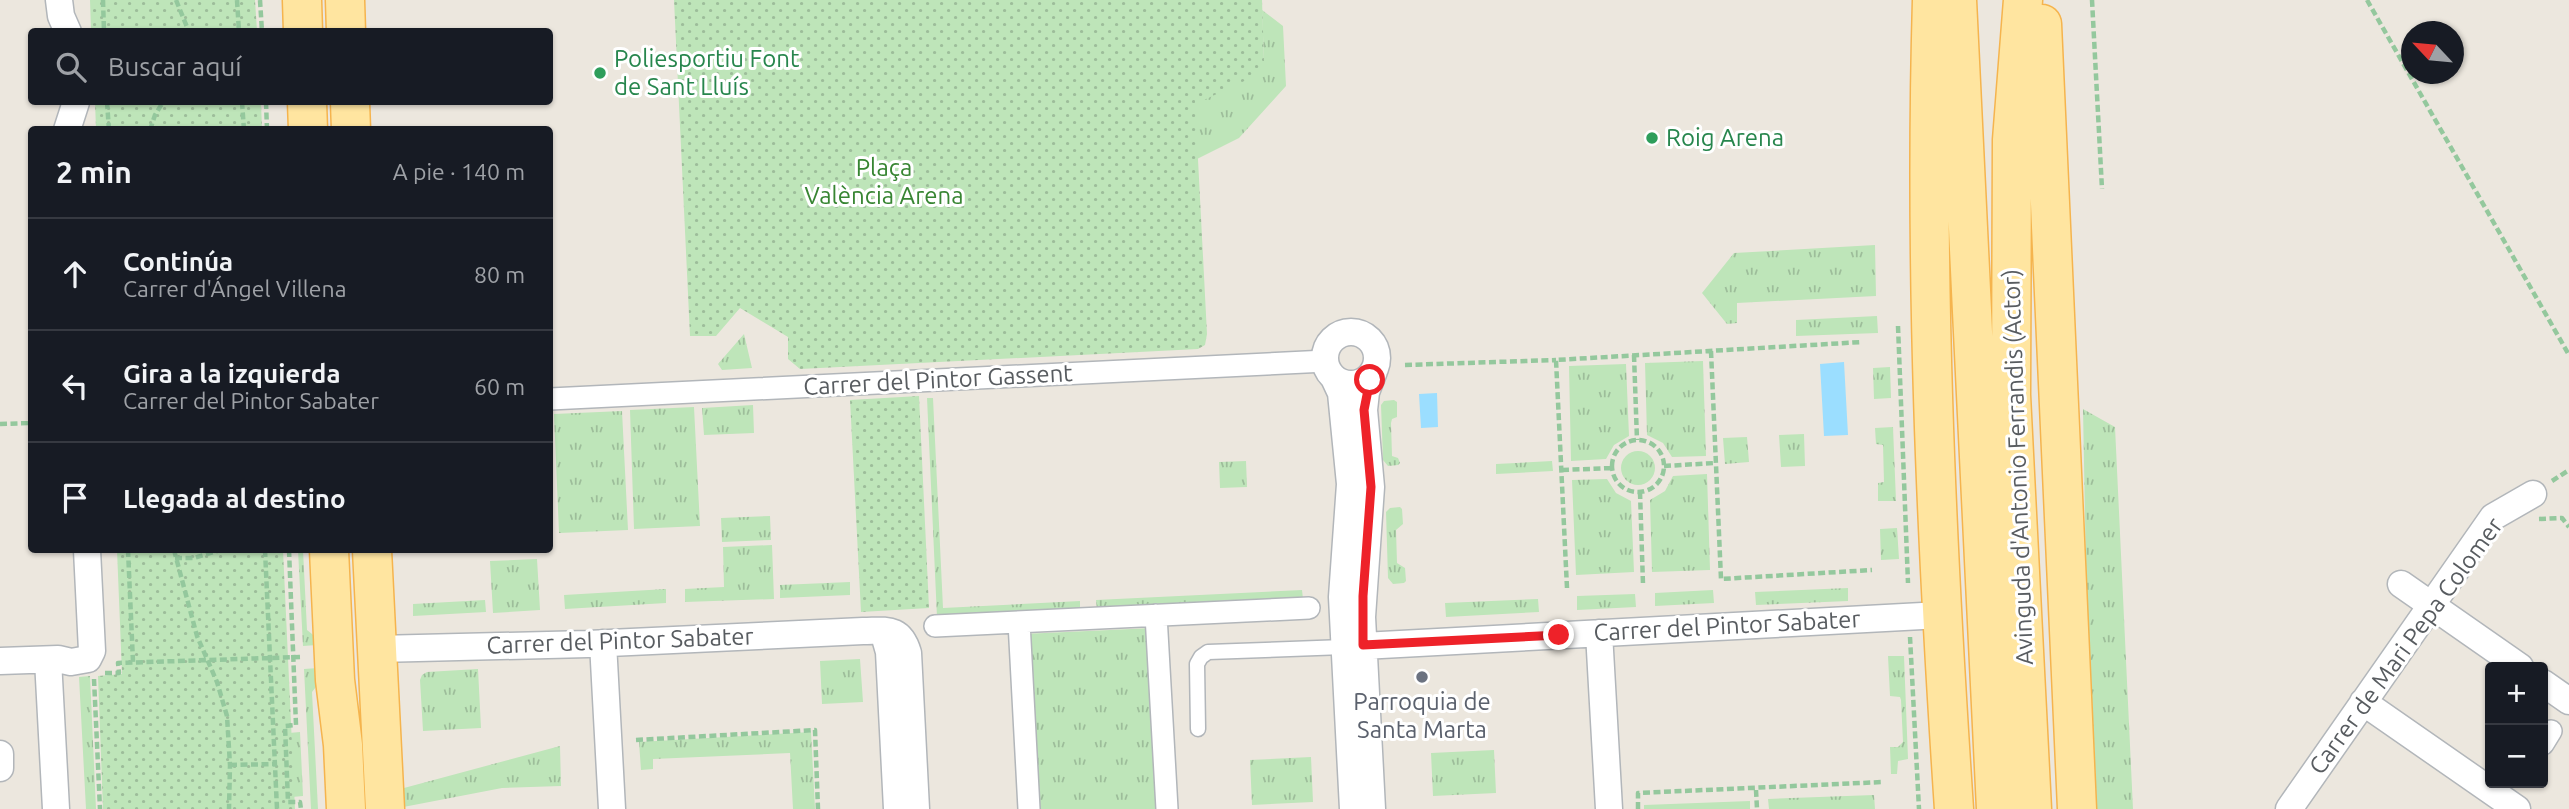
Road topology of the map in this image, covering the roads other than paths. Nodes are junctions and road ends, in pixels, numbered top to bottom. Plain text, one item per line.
1 (59, 0) edge
2 (302, 0) edge
3 (345, 0) edge
4 (1932, 0) edge
5 (1957, 0) edge
6 (2023, 0) edge
7 (2041, 0) edge
8 (66, 28) edge
9 (303, 28) edge
10 (346, 28) edge
11 (75, 105) edge
12 (307, 105) edge
13 (350, 105) edge
14 (68, 126) edge
15 (308, 126) edge
16 (351, 126) edge
17 (1330, 369) junction
18 (1374, 371) junction
19 (553, 398) edge
20 (2532, 506) road end
21 (87, 553) edge
22 (329, 553) edge
23 (372, 553) edge
24 (2401, 584) dead end
25 (2431, 606) junction
26 (1309, 608) dead end
27 (1156, 615) junction
28 (1019, 622) junction
29 (1926, 622) junction
30 (935, 626) dead end
31 (873, 631) junction
32 (1599, 633) junction
33 (595, 643) junction
34 (1354, 646) junction
35 (377, 659) junction
36 (48, 660) junction
37 (0, 661) edge
38 (2514, 662) edge
39 (335, 680) junction
40 (2548, 686) edge
41 (2569, 701) edge
42 (2363, 702) junction
43 (1198, 729) dead end
44 (0, 754) edge
45 (0, 768) edge
46 (56, 809) edge
47 (346, 809) edge
48 (385, 809) edge
49 (595, 809) edge
50 (612, 809) edge
51 (897, 809) edge
52 (916, 809) edge
53 (1029, 809) edge
54 (1167, 809) edge
55 (1353, 809) edge
56 (1372, 809) edge
57 (1609, 809) edge
58 (1954, 809) edge
59 (1996, 809) edge
60 (2032, 809) edge
61 (2077, 809) edge
62 (2288, 809) edge
63 (2518, 809) edge

1 - 8 street
2 - 9 main road
3 - 10 main road
4 - 29 main road
5 - 59 main road, Avinguda d'Antonio Ferrandis (Actor)
6 - 60 main road, Avinguda d'Antonio Ferrandis (Actor)
7 - 61 main road, Avinguda d'Antonio Ferrandis (Actor)
11 - 14 street
12 - 15 main road
13 - 16 main road
17 - 18 street
17 - 18 street
17 - 19 street, Carrer del Pintor Gassent
17 - 34 street
18 - 34 street
20 - 25 street, Carrer de Mari Pepa Colomer
21 - 36 street
22 - 39 main road
23 - 35 main road
24 - 25 street
25 - 38 street
25 - 42 street, Carrer de Mari Pepa Colomer
26 - 27 street
27 - 28 street
27 - 54 street
28 - 30 street
28 - 53 street
29 - 32 street, Carrer del Pintor Sabater
29 - 58 main road
31 - 33 street, Carrer del Pintor Sabater
31 - 51 street
31 - 52 street
32 - 34 street, Carrer del Pintor Sabater
32 - 57 street
33 - 35 street, Carrer del Pintor Sabater
33 - 49 street
33 - 50 street
34 - 43 lane
34 - 55 street
34 - 56 street
35 - 39 main road
35 - 48 main road
36 - 37 street
36 - 46 street
39 - 47 main road
40 - 41 street
42 - 62 street, Carrer de Mari Pepa Colomer
42 - 63 street
44 - 45 street

